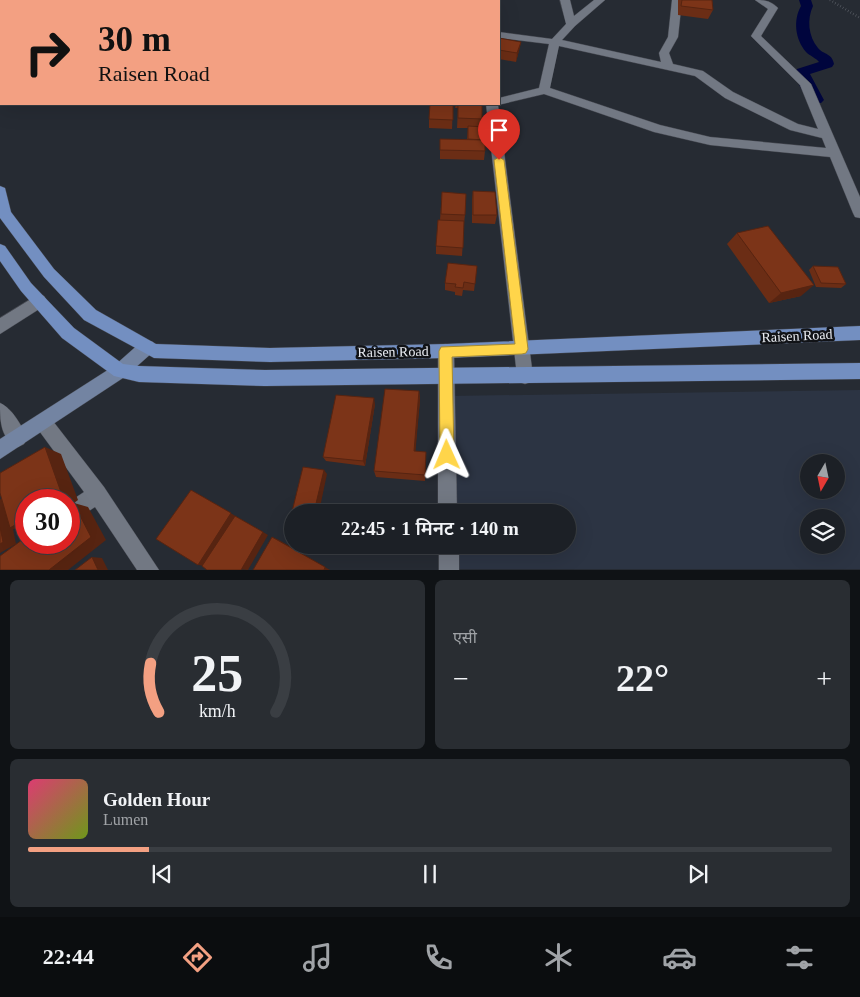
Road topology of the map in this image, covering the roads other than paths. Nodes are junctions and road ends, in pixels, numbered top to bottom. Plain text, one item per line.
1 (564, 0) edge
2 (600, 0) edge
3 (677, 0) edge
4 (760, 0) edge
5 (571, 24) junction
6 (500, 35) edge
7 (555, 42) junction
8 (668, 66) junction
9 (544, 90) junction
10 (500, 102) edge
11 (492, 105) edge
12 (826, 135) junction
13 (835, 154) junction
14 (0, 191) edge
15 (860, 213) edge
16 (0, 250) edge
17 (39, 301) junction
18 (0, 327) edge
19 (860, 333) edge
20 (148, 347) junction
21 (522, 349) junction
22 (446, 351) junction
23 (860, 371) edge
24 (120, 372) junction
25 (525, 376) junction
26 (445, 377) junction
27 (0, 412) edge
28 (43, 422) junction
29 (18, 438) junction
30 (0, 450) edge
31 (97, 494) junction
32 (448, 504) edge
33 (80, 506) edge
34 (449, 554) edge
35 (148, 569) edge
36 (449, 570) edge

1 - 5 street
2 - 5 street
3 - 8 street
4 - 12 street
5 - 7 street
6 - 7 street
7 - 8 street
7 - 9 street
8 - 12 street
9 - 10 street
9 - 13 street
11 - 21 street
12 - 13 street
13 - 15 street
14 - 20 main road, Raisen Road
16 - 17 main road
17 - 18 street
17 - 24 main road
19 - 21 main road, Raisen Road
20 - 22 main road, Raisen Road
20 - 24 street
21 - 22 main road, Raisen Road
21 - 25 street
22 - 26 street
23 - 25 main road, Raisen Road
24 - 26 main road, Raisen Road
24 - 28 street
25 - 26 main road, Raisen Road
26 - 32 street
27 - 29 street
28 - 29 street
28 - 31 street
29 - 30 street
31 - 33 street
31 - 35 street
34 - 36 street

